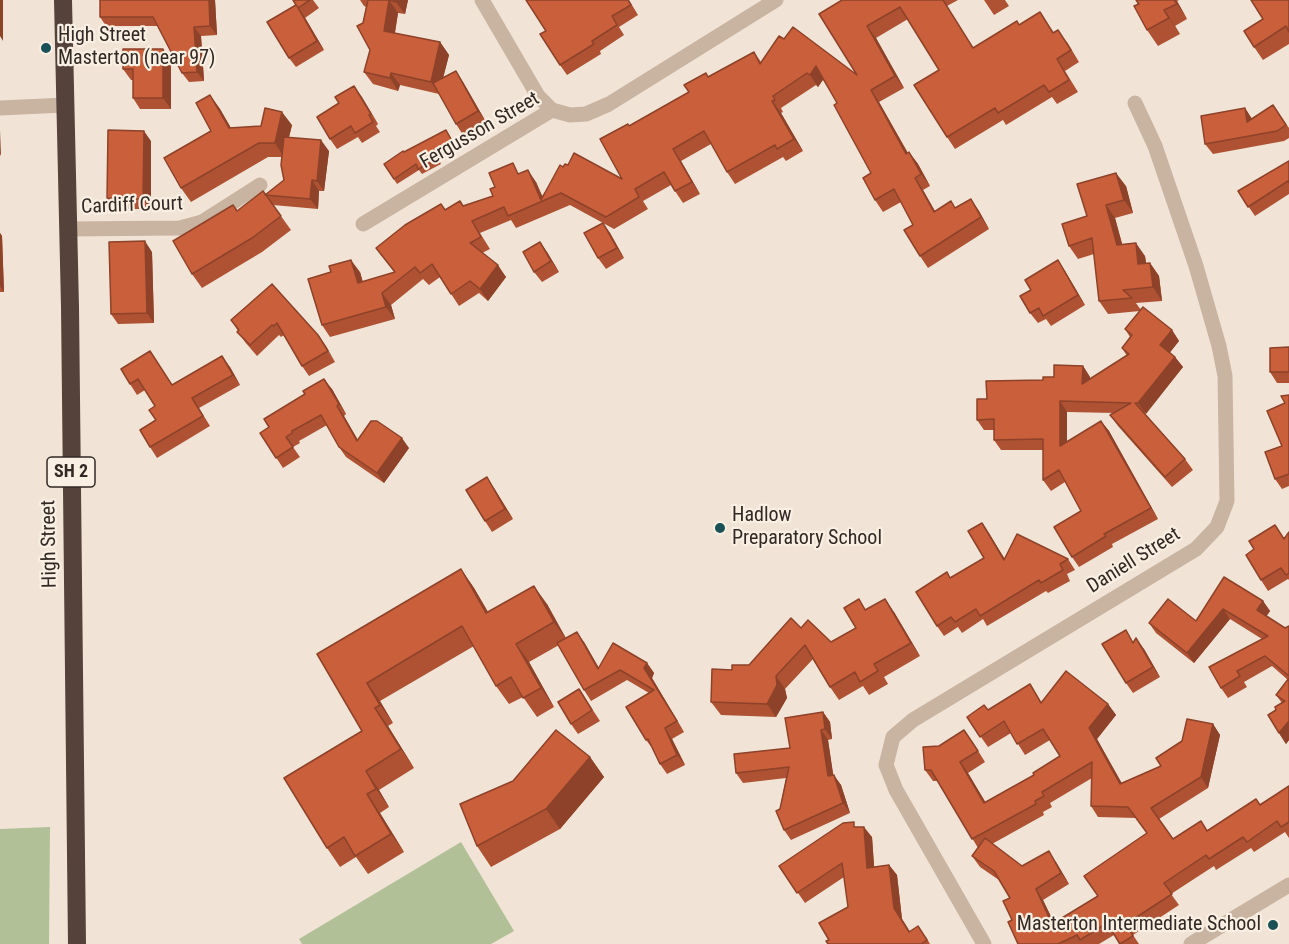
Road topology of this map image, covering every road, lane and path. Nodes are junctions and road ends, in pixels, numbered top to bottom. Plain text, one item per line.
1 (63, 0) edge
2 (482, 0) edge
3 (776, 0) edge
4 (1135, 103) dead end
5 (65, 105) junction
6 (0, 108) edge
7 (552, 110) junction
8 (260, 185) dead end
9 (363, 224) dead end
10 (68, 230) junction
11 (1289, 885) edge
12 (77, 944) edge
13 (984, 944) edge
14 (1191, 944) edge

1 - 5 highway, High Street / SH 2
2 - 7 street
3 - 7 street, Fergusson Street
4 - 13 street, Daniell Street
5 - 6 street
5 - 10 highway, High Street / SH 2
7 - 9 street, Fergusson Street
8 - 10 street, Cardiff Court
10 - 12 highway, High Street / SH 2
11 - 14 street

